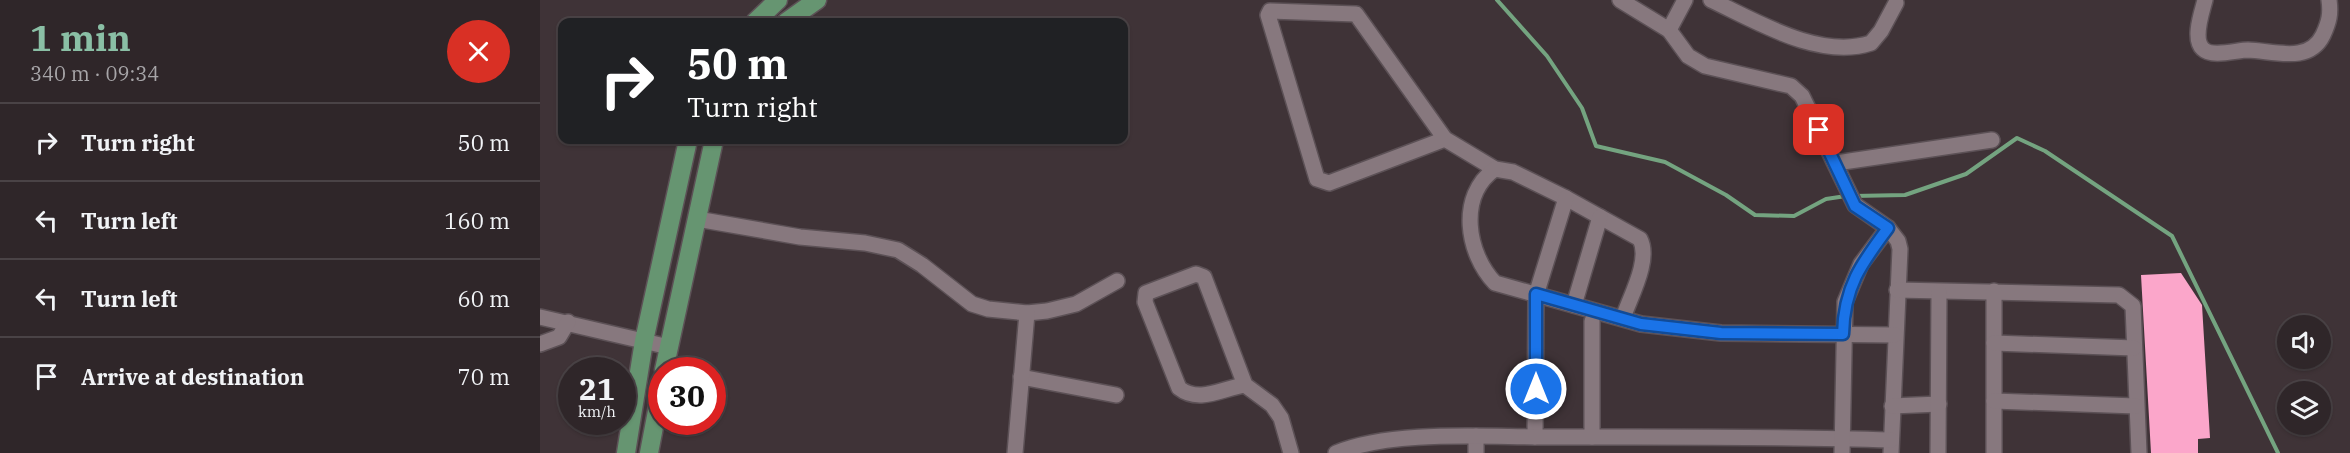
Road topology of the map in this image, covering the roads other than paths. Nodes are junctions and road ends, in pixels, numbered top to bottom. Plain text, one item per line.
1 (778, 0) edge
2 (817, 0) edge
3 (1620, 0) edge
4 (1685, 0) edge
5 (1711, 0) edge
6 (2205, 0) edge
7 (2329, 0) edge
8 (1896, 3) dead end
9 (759, 18) edge
10 (792, 18) edge
11 (1669, 30) junction
12 (1445, 139) junction
13 (1992, 140) dead end
14 (687, 144) edge
15 (713, 144) edge
16 (1836, 163) junction
17 (1495, 170) junction
18 (1566, 198) junction
19 (1600, 217) junction
20 (697, 219) junction
21 (1888, 228) junction
22 (1117, 281) dead end
23 (1897, 290) junction
24 (1994, 291) junction
25 (1939, 292) junction
26 (1536, 294) junction
27 (1574, 305) junction
28 (1027, 313) junction
29 (540, 317) edge
30 (1623, 318) junction
31 (1592, 321) dead end
32 (568, 322) junction
33 (1843, 334) junction
34 (1895, 334) junction
35 (644, 341) junction
36 (1994, 343) junction
37 (540, 344) edge
38 (669, 347) junction
39 (2134, 348) junction
40 (667, 357) edge
41 (1021, 377) junction
42 (1245, 385) junction
43 (1116, 395) dead end
44 (1994, 401) junction
45 (1939, 404) junction
46 (1892, 406) junction
47 (2136, 406) junction
48 (652, 435) edge
49 (1476, 436) junction
50 (1535, 437) junction
51 (1592, 437) junction
52 (1429, 446) edge
53 (1842, 446) edge
54 (1891, 447) edge
55 (626, 453) edge
56 (649, 453) edge
57 (1015, 453) edge
58 (1291, 453) edge
59 (1336, 453) edge
60 (1476, 453) edge
61 (1938, 453) edge
62 (1994, 453) edge
63 (2139, 453) edge

1 - 9 main road
2 - 10 main road
3 - 11 street
4 - 11 street
5 - 8 street
6 - 7 street
11 - 16 street
12 - 12 street
12 - 17 street
13 - 16 street
14 - 35 main road
15 - 20 main road
16 - 21 street
17 - 18 street
17 - 26 street
18 - 19 street
18 - 26 street
19 - 27 street
19 - 30 street
20 - 28 street
20 - 38 main road
21 - 23 street
21 - 33 street
22 - 28 street
23 - 25 street
23 - 34 street
24 - 25 street
24 - 36 street
24 - 39 street
25 - 45 street
26 - 27 street
26 - 50 street
27 - 30 street
28 - 41 street
29 - 32 street
30 - 33 street
31 - 51 street
32 - 35 street
32 - 37 street
33 - 34 street
33 - 53 street
34 - 46 street
35 - 38 street
35 - 55 main road
36 - 39 street
36 - 44 street
38 - 40 main road
39 - 47 street
41 - 43 street
41 - 57 street
42 - 42 street
42 - 58 street
44 - 47 street
44 - 62 street
45 - 46 street
45 - 61 street
46 - 54 street
47 - 63 street
48 - 56 main road
49 - 50 street
49 - 52 street
49 - 60 street
50 - 51 street
51 - 53 street
52 - 59 street
53 - 54 street

